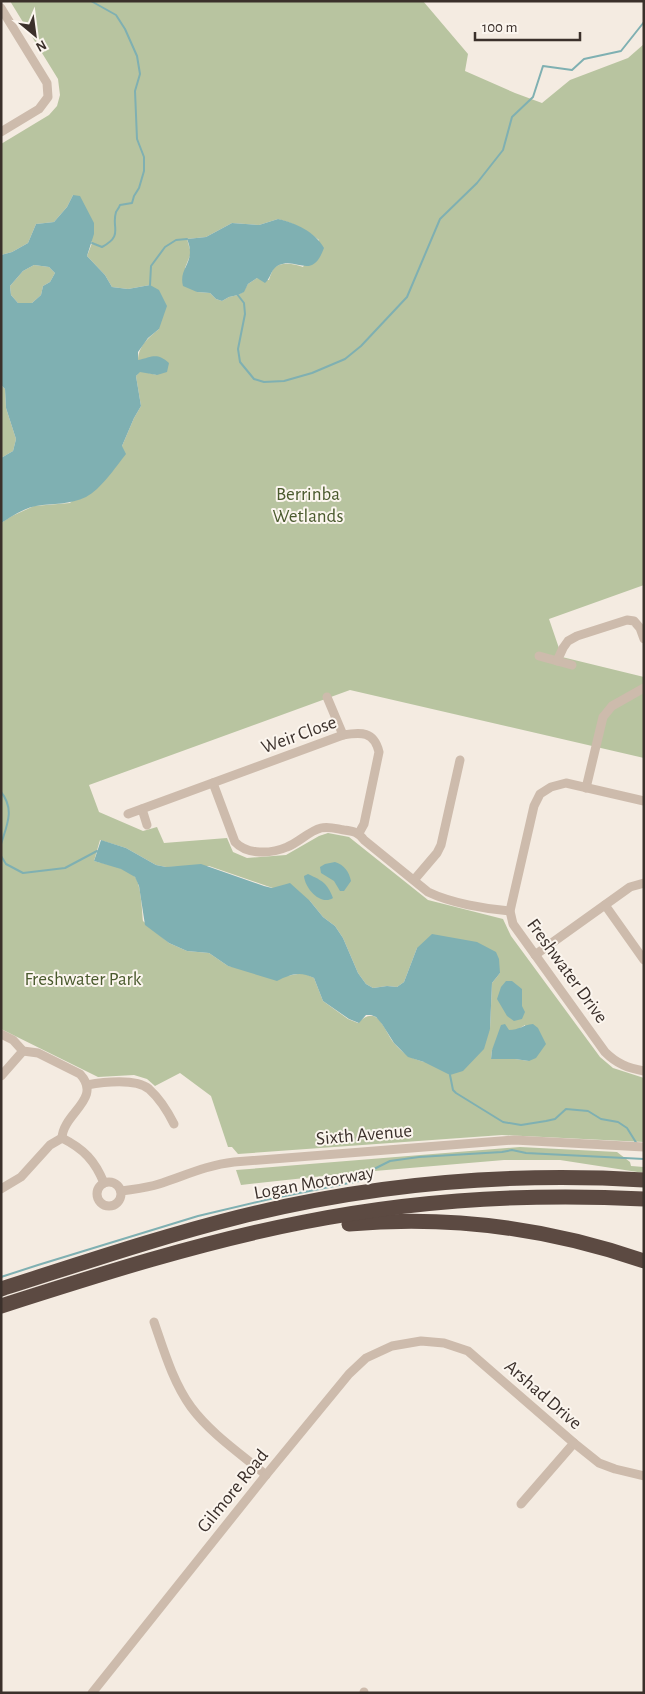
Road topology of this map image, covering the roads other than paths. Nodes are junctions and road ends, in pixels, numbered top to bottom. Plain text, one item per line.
1 (1, 8) edge
2 (1, 132) edge
3 (644, 639) edge
4 (539, 656) dead end
5 (557, 661) junction
6 (572, 664) dead end
7 (644, 688) edge
8 (327, 697) dead end
9 (343, 735) junction
10 (460, 760) dead end
11 (213, 783) junction
12 (586, 788) junction
13 (644, 802) edge
14 (142, 809) junction
15 (128, 814) dead end
16 (147, 825) dead end
17 (359, 834) junction
18 (414, 880) junction
19 (644, 883) edge
20 (605, 905) junction
21 (510, 911) junction
22 (535, 955) junction
23 (644, 960) edge
24 (1, 1034) edge
25 (24, 1051) junction
26 (644, 1071) edge
27 (1, 1076) edge
28 (87, 1085) junction
29 (174, 1124) dead end
30 (62, 1138) junction
31 (644, 1147) edge
32 (644, 1180) edge
33 (104, 1183) junction
34 (1, 1189) edge
35 (121, 1191) junction
36 (644, 1199) edge
37 (204, 1245) junction
38 (644, 1261) edge
39 (1, 1289) edge
40 (1, 1306) edge
41 (154, 1322) dead end
42 (421, 1340) joint
43 (574, 1443) junction
44 (266, 1475) junction
45 (644, 1476) edge
46 (521, 1504) dead end
47 (92, 1693) edge

1 - 2 street
3 - 5 street
4 - 5 street
5 - 6 street
7 - 12 street
8 - 9 street
9 - 11 street, Weir Close
9 - 17 street, Weir Close
10 - 18 street
11 - 14 street, Weir Close
11 - 17 street
12 - 13 street, Freshwater Drive
12 - 21 street, Freshwater Drive
14 - 15 street, Weir Close
14 - 16 street
17 - 18 street
18 - 21 street
19 - 20 street
20 - 22 street
20 - 23 street
21 - 22 street, Freshwater Drive
22 - 26 street, Freshwater Drive
24 - 25 street
25 - 27 street
25 - 28 street
28 - 29 street
28 - 30 street
30 - 33 street
30 - 34 street
31 - 35 street, Sixth Avenue
32 - 39 highway, Logan Motorway
33 - 35 street
33 - 35 street
36 - 37 highway, Logan Motorway
37 - 38 highway
37 - 40 highway, Logan Motorway
41 - 44 street
42 - 43 street, Arshad Drive
42 - 44 street, Gilmore Road
43 - 45 street, Arshad Drive
43 - 46 street
44 - 47 street, Gilmore Road

